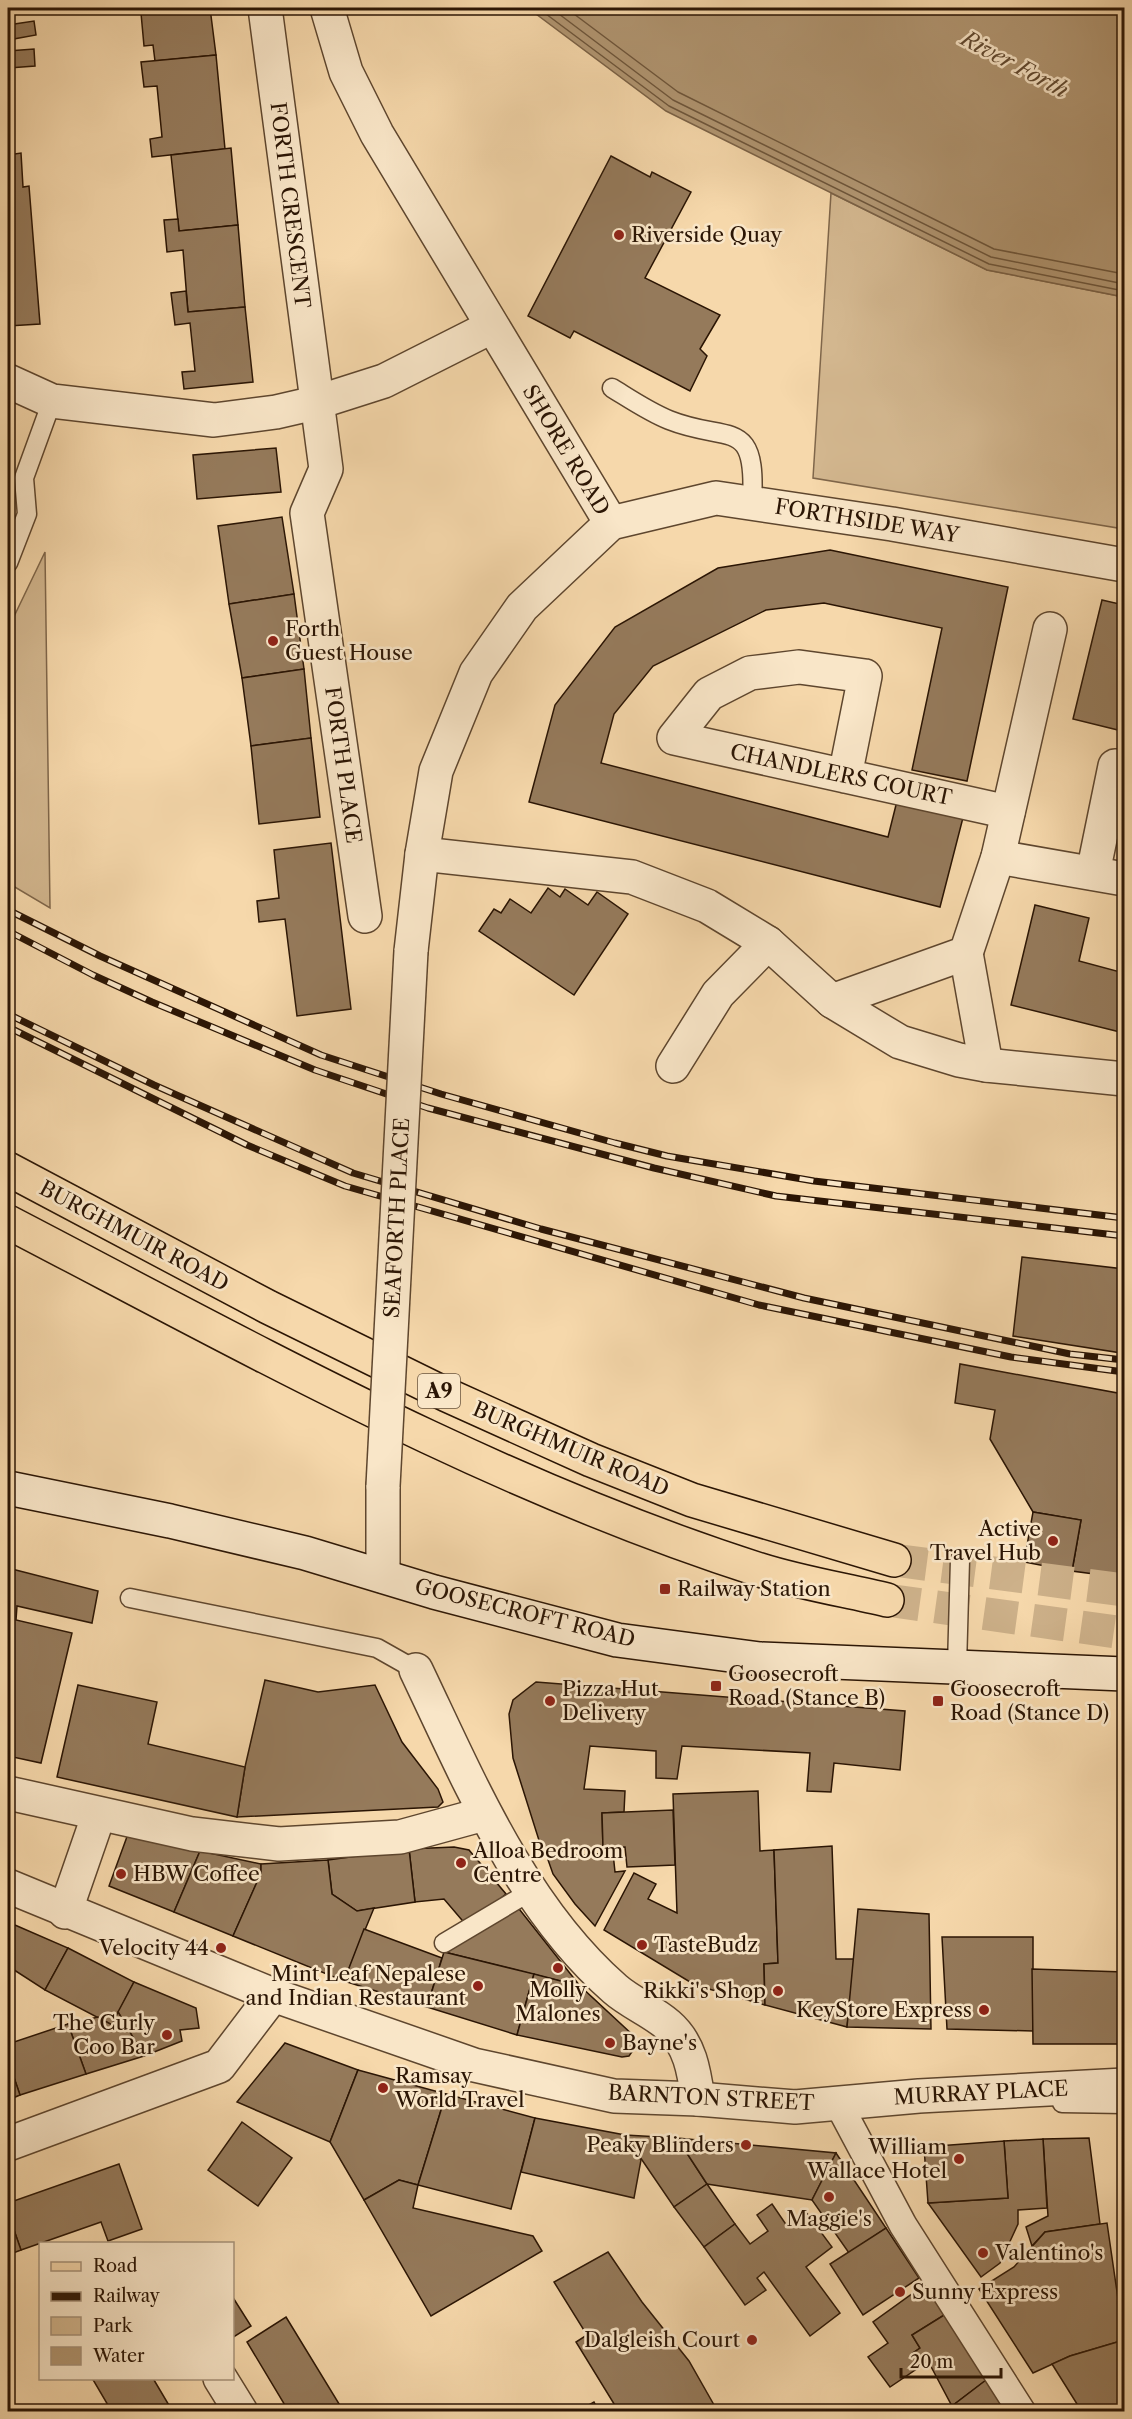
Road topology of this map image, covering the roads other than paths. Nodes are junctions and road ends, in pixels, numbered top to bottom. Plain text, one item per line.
1 (265, 8) edge
2 (327, 8) edge
3 (491, 327) junction
4 (8, 381) edge
5 (612, 388) dead end
6 (52, 401) junction
7 (315, 403) junction
8 (752, 503) junction
9 (611, 523) junction
10 (8, 563) edge
11 (1125, 565) edge
12 (1050, 629) dead end
13 (1125, 767) edge
14 (845, 776) junction
15 (1008, 812) junction
16 (422, 854) junction
17 (998, 857) junction
18 (1109, 876) edge
19 (365, 916) dead end
20 (768, 943) junction
21 (411, 951) joint
22 (966, 953) junction
23 (832, 1001) junction
24 (986, 1065) junction
25 (673, 1066) dead end
26 (1125, 1079) edge
27 (8, 1169) edge
28 (8, 1222) edge
29 (8, 1488) edge
30 (894, 1560) tunnel mouth
31 (960, 1560) dead end
32 (383, 1576) junction
33 (130, 1598) dead end
34 (886, 1600) tunnel mouth
35 (957, 1666) junction
36 (416, 1670) joint
37 (1125, 1674) edge
38 (8, 1793) edge
39 (99, 1814) junction
40 (484, 1814) junction
41 (8, 1886) edge
42 (533, 1890) junction
43 (65, 1912) junction
44 (444, 1943) dead end
45 (273, 1995) junction
46 (1125, 2085) edge
47 (919, 2096) junction
48 (698, 2098) junction
49 (838, 2103) junction
50 (1125, 2104) edge
51 (8, 2144) edge
52 (221, 2380) edge
53 (241, 2412) edge
54 (1022, 2412) edge

1 - 7 street, FORTH CRESCENT
2 - 3 street, SHORE ROAD
3 - 7 street
3 - 9 street, SHORE ROAD
4 - 6 street
5 - 8 lane
6 - 7 street
6 - 10 lane
7 - 19 street, FORTH PLACE
8 - 9 street, FORTHSIDE WAY
8 - 11 street, FORTHSIDE WAY
9 - 16 street, SHORE ROAD
12 - 15 street
13 - 18 street
14 - 14 street, CHANDLERS COURT
14 - 15 street, CHANDLERS COURT
15 - 17 street
16 - 20 street
16 - 21 street, SHORE ROAD
17 - 18 street
17 - 22 street
20 - 23 street
20 - 25 street
21 - 32 street, SEAFORTH PLACE, bridge
22 - 23 street
22 - 24 street
23 - 24 street
24 - 26 street
27 - 30 main road, BURGHMUIR ROAD / A9
28 - 34 main road, BURGHMUIR ROAD / A9
29 - 32 street, GOOSECROFT ROAD
31 - 35 lane
32 - 35 street, GOOSECROFT ROAD
33 - 36 lane
35 - 37 street, GOOSECROFT ROAD
36 - 40 street
38 - 39 street
39 - 40 street
39 - 43 street
40 - 42 street
41 - 43 street, BARNTON STREET
42 - 44 lane
42 - 48 street
43 - 45 street, BARNTON STREET
45 - 48 street, BARNTON STREET
45 - 51 street
46 - 47 street, MURRAY PLACE
47 - 49 street, MURRAY PLACE
47 - 50 lane
48 - 49 street, BARNTON STREET
49 - 54 street
52 - 53 street

